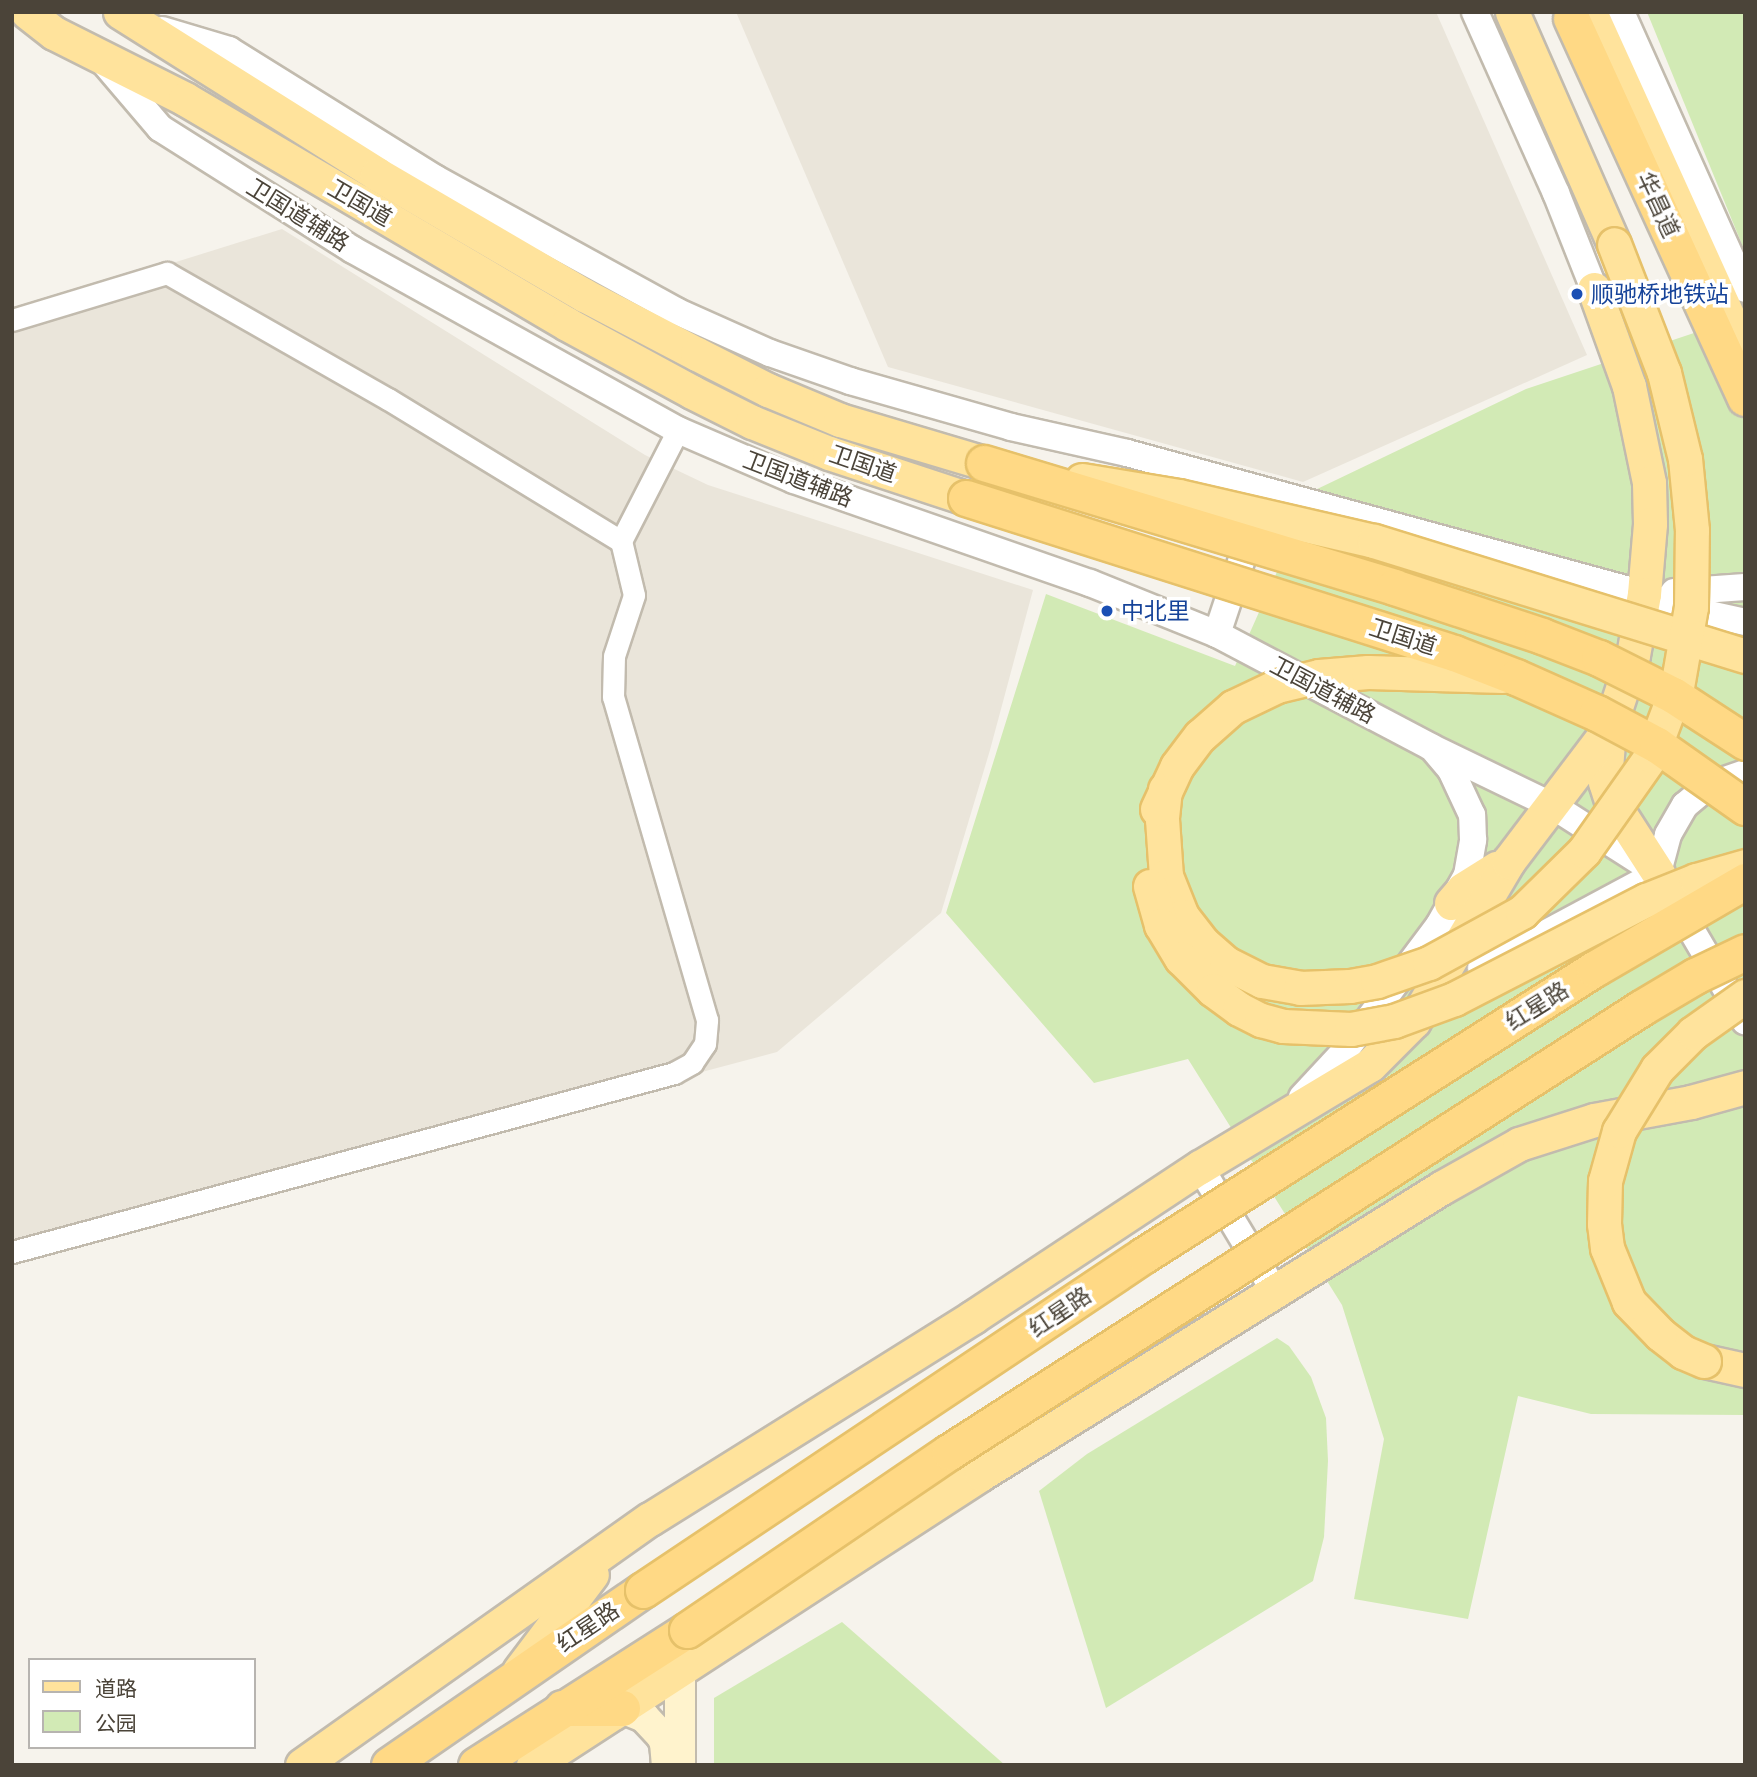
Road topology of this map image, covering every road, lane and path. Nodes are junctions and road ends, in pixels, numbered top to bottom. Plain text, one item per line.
1 (27, 12) edge
2 (1475, 12) edge
3 (1512, 12) edge
4 (1621, 12) edge
5 (1576, 14) edge
6 (130, 18) edge
7 (12, 20) edge
8 (54, 33) junction
9 (99, 56) junction
10 (1594, 289) joint
11 (1745, 289) edge
12 (12, 320) edge
13 (1745, 354) edge
14 (1745, 398) edge
15 (678, 430) junction
16 (984, 463) junction
17 (1264, 491) junction
18 (966, 498) joint
19 (621, 541) junction
20 (1745, 587) edge
21 (1644, 594) junction
22 (1745, 622) edge
23 (1217, 634) junction
24 (1745, 656) edge
25 (1516, 677) junction
26 (1609, 729) junction
27 (1745, 742) edge
28 (1432, 747) junction
29 (1745, 773) edge
30 (1165, 789) junction
31 (1553, 806) junction
32 (1745, 807) edge
33 (1472, 815) junction
34 (1745, 866) edge
35 (1658, 873) junction
36 (1745, 881) edge
37 (1481, 886) junction
38 (1745, 952) edge
39 (1745, 996) edge
40 (1427, 998) junction
41 (1745, 1021) edge
42 (1745, 1087) edge
43 (1690, 1102) junction
44 (1745, 1102) edge
45 (1287, 1114) junction
46 (1200, 1167) junction
47 (12, 1252) edge
48 (1275, 1292) junction
49 (1745, 1370) edge
50 (562, 1614) junction
51 (687, 1630) junction
52 (680, 1671) junction
53 (562, 1708) junction
54 (622, 1708) junction
55 (302, 1765) edge
56 (389, 1765) edge
57 (476, 1765) edge
58 (533, 1765) edge
59 (667, 1765) edge
60 (680, 1765) edge

1 - 8 main road, 卫国道
2 - 10 street
3 - 30 main road, bridge
4 - 11 street, 华昌道
5 - 13 main road
5 - 14 highway, 华昌道
6 - 16 main road, 卫国道
6 - 17 street
7 - 8 main road
8 - 9 main road, 卫国道
9 - 15 street, 卫国道辅路
9 - 18 main road, 卫国道
10 - 21 main road
12 - 19 street
15 - 19 street
15 - 23 street, 卫国道辅路
16 - 24 main road, bridge
16 - 27 highway, 卫国道, bridge
17 - 21 street
17 - 23 street
18 - 25 highway, 卫国道, bridge
19 - 47 street
20 - 21 street
21 - 22 street
21 - 26 main road
23 - 28 street, 卫国道辅路
25 - 30 main road, bridge
25 - 32 highway, 卫国道, bridge
26 - 31 main road
26 - 35 main road
28 - 31 street, 卫国道辅路
28 - 33 street
29 - 35 street
30 - 34 main road, bridge
31 - 35 street, 卫国道辅路
31 - 37 main road
33 - 37 street
33 - 37 street
35 - 40 street
35 - 41 street
36 - 50 highway, 红星路, bridge
37 - 40 main road
37 - 45 street
38 - 51 highway, bridge
39 - 49 main road, bridge
40 - 45 main road
42 - 43 main road
43 - 44 main road
43 - 48 main road
45 - 46 main road
46 - 48 street
46 - 50 main road
48 - 52 main road
50 - 55 main road
50 - 56 highway, 红星路
51 - 52 main road
51 - 53 highway
52 - 54 main road
52 - 60 main road
53 - 54 highway
53 - 57 highway
54 - 58 main road
54 - 59 main road

